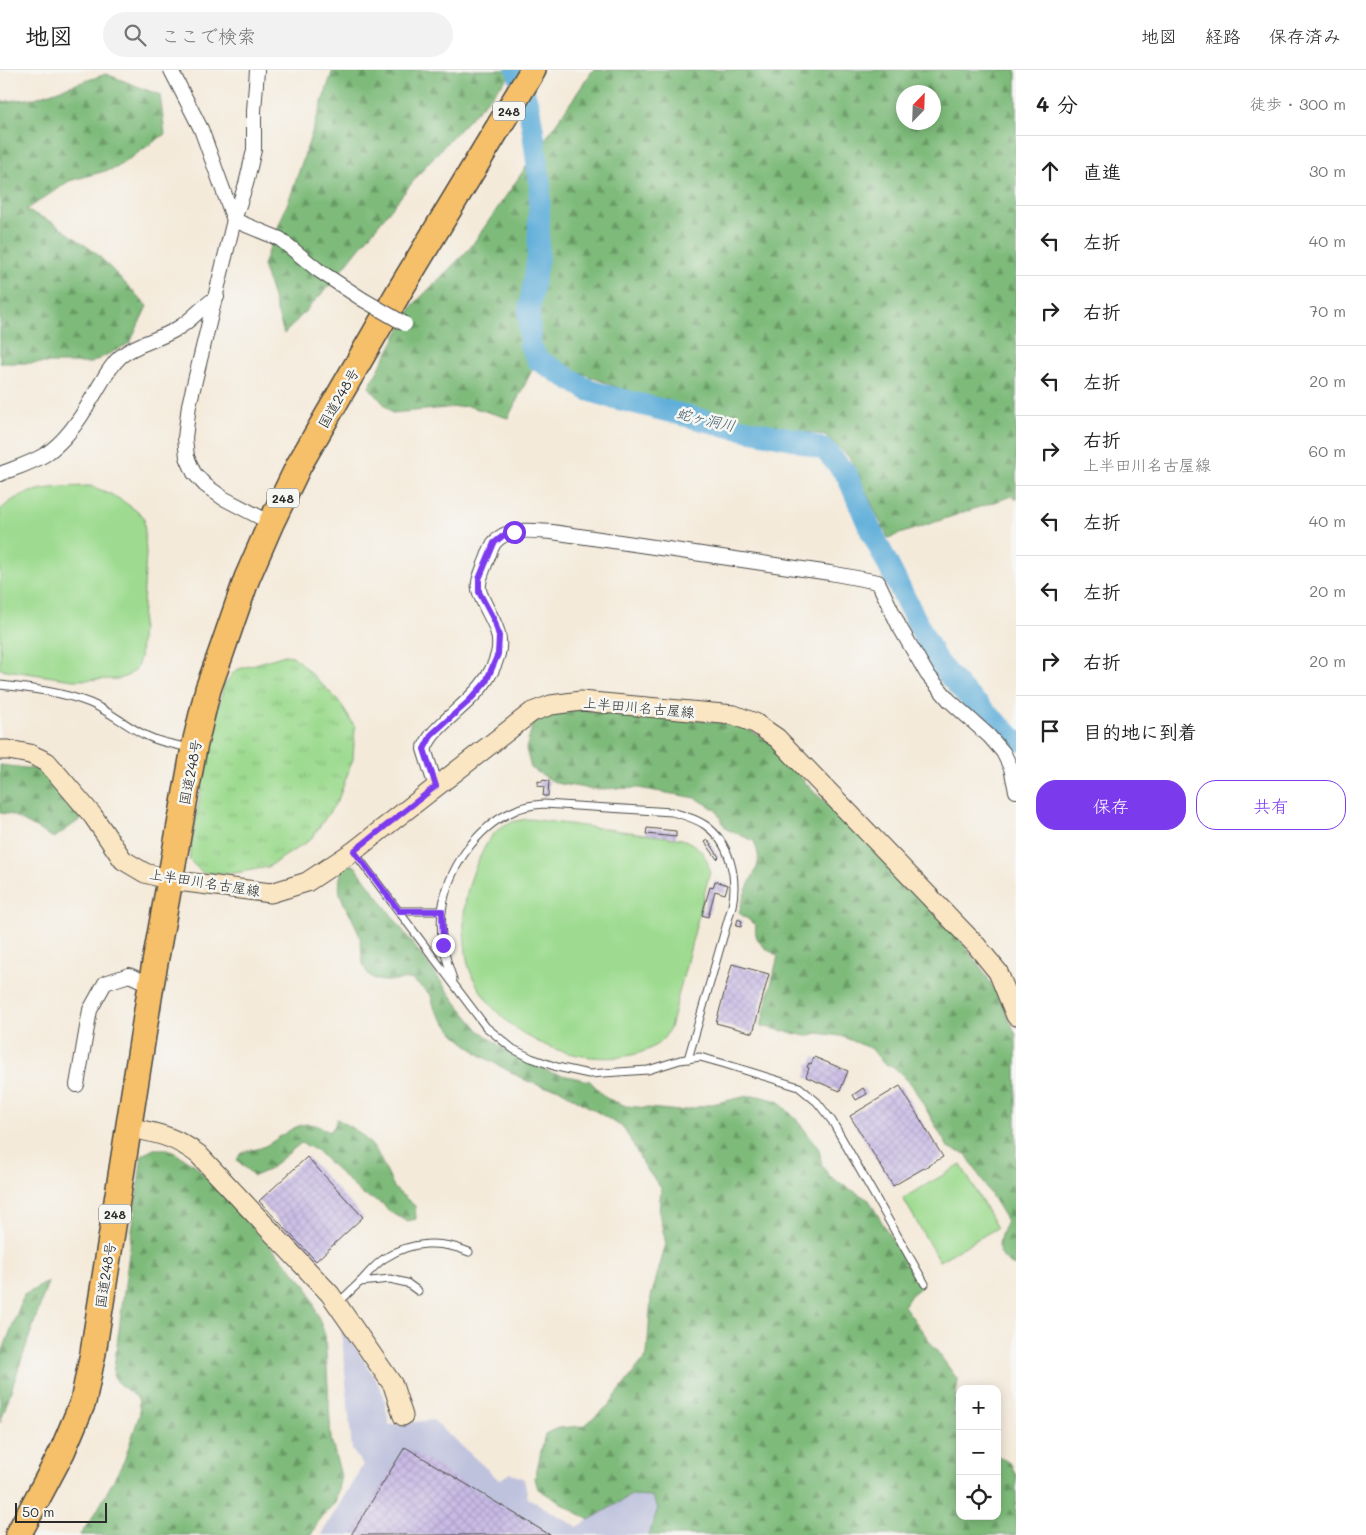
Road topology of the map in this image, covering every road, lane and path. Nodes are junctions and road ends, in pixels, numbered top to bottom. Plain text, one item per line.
1 (171, 70) edge
2 (257, 70) edge
3 (534, 70) edge
4 (234, 220) junction
5 (217, 297) junction
6 (405, 324) dead end
7 (0, 474) edge
8 (271, 523) junction
9 (0, 686) edge
10 (194, 748) junction
11 (0, 750) edge
12 (436, 786) junction
13 (1016, 792) edge
14 (354, 851) junction
15 (170, 880) junction
16 (399, 911) junction
17 (442, 911) junction
18 (151, 985) junction
19 (455, 986) junction
20 (1016, 1016) edge
21 (688, 1059) junction
22 (78, 1085) dead end
23 (128, 1127) junction
24 (469, 1252) dead end
25 (360, 1282) junction
26 (925, 1284) dead end
27 (418, 1291) dead end
28 (336, 1304) junction
29 (404, 1416) dead end
30 (18, 1535) edge

1 - 4 street
2 - 4 street
3 - 8 highway, 国道248号 / 248
4 - 5 street
4 - 6 street, bridge
5 - 7 street
5 - 8 street
8 - 10 highway, 国道248号 / 248
9 - 10 lane
10 - 15 highway, 国道248号 / 248
11 - 15 main road, 上半田川名古屋線
12 - 13 street
12 - 14 main road, 上半田川名古屋線
12 - 20 main road, 上半田川名古屋線
14 - 15 main road, 上半田川名古屋線
14 - 16 lane
15 - 18 highway, 国道248号 / 248
16 - 17 lane
16 - 19 lane
17 - 19 lane
17 - 21 lane
18 - 22 street
18 - 23 highway, 国道248号 / 248
19 - 21 lane
21 - 26 lane
23 - 28 main road
23 - 30 highway, 国道248号 / 248
24 - 25 lane
25 - 27 lane
25 - 28 lane
28 - 29 main road

